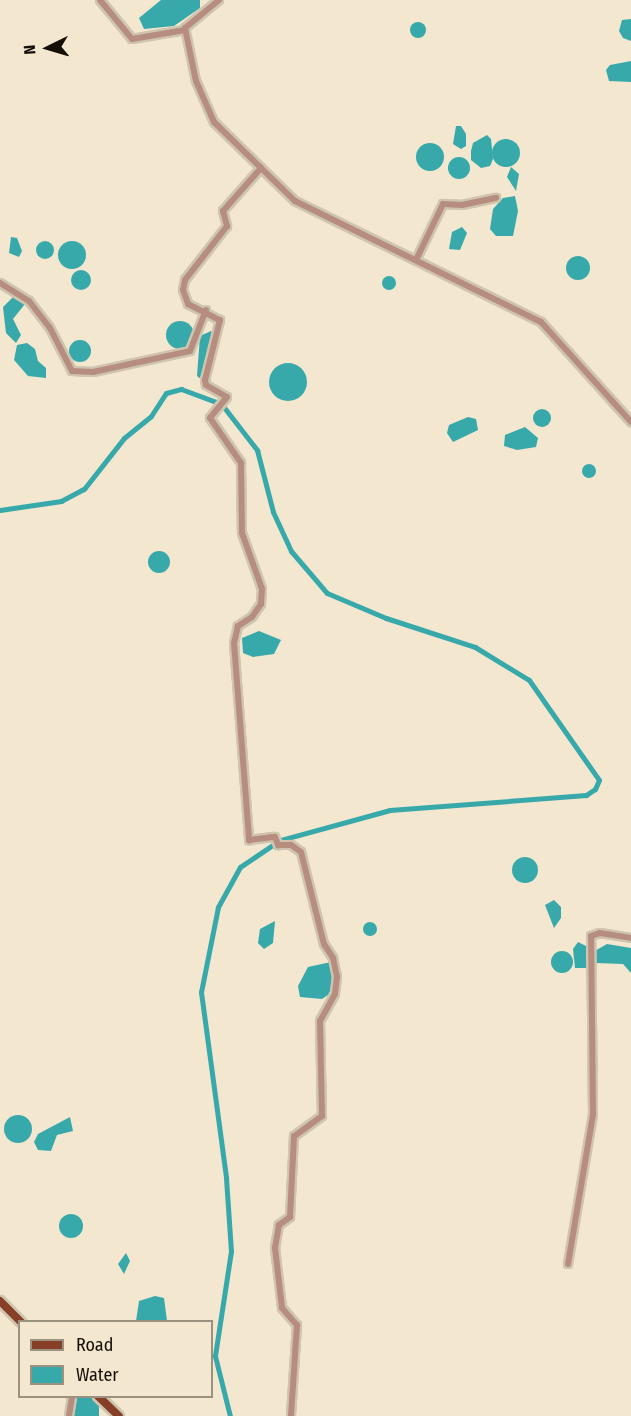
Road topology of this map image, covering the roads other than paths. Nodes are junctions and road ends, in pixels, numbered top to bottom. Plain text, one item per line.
1 (100, 0) edge
2 (219, 0) edge
3 (185, 30) junction
4 (261, 168) junction
5 (496, 198) dead end
6 (417, 258) junction
7 (0, 283) edge
8 (206, 310) junction
9 (631, 422) edge
10 (631, 938) edge
11 (568, 1264) dead end
12 (0, 1301) edge
13 (19, 1320) edge
14 (72, 1398) edge
15 (100, 1398) edge
16 (69, 1416) edge
17 (118, 1416) edge
18 (291, 1416) edge

1 - 3 street
2 - 3 street
3 - 4 street
4 - 6 street
4 - 8 street
5 - 6 street
6 - 9 street
7 - 8 street
8 - 18 street
10 - 11 street
12 - 13 main road
14 - 16 street
15 - 17 main road

